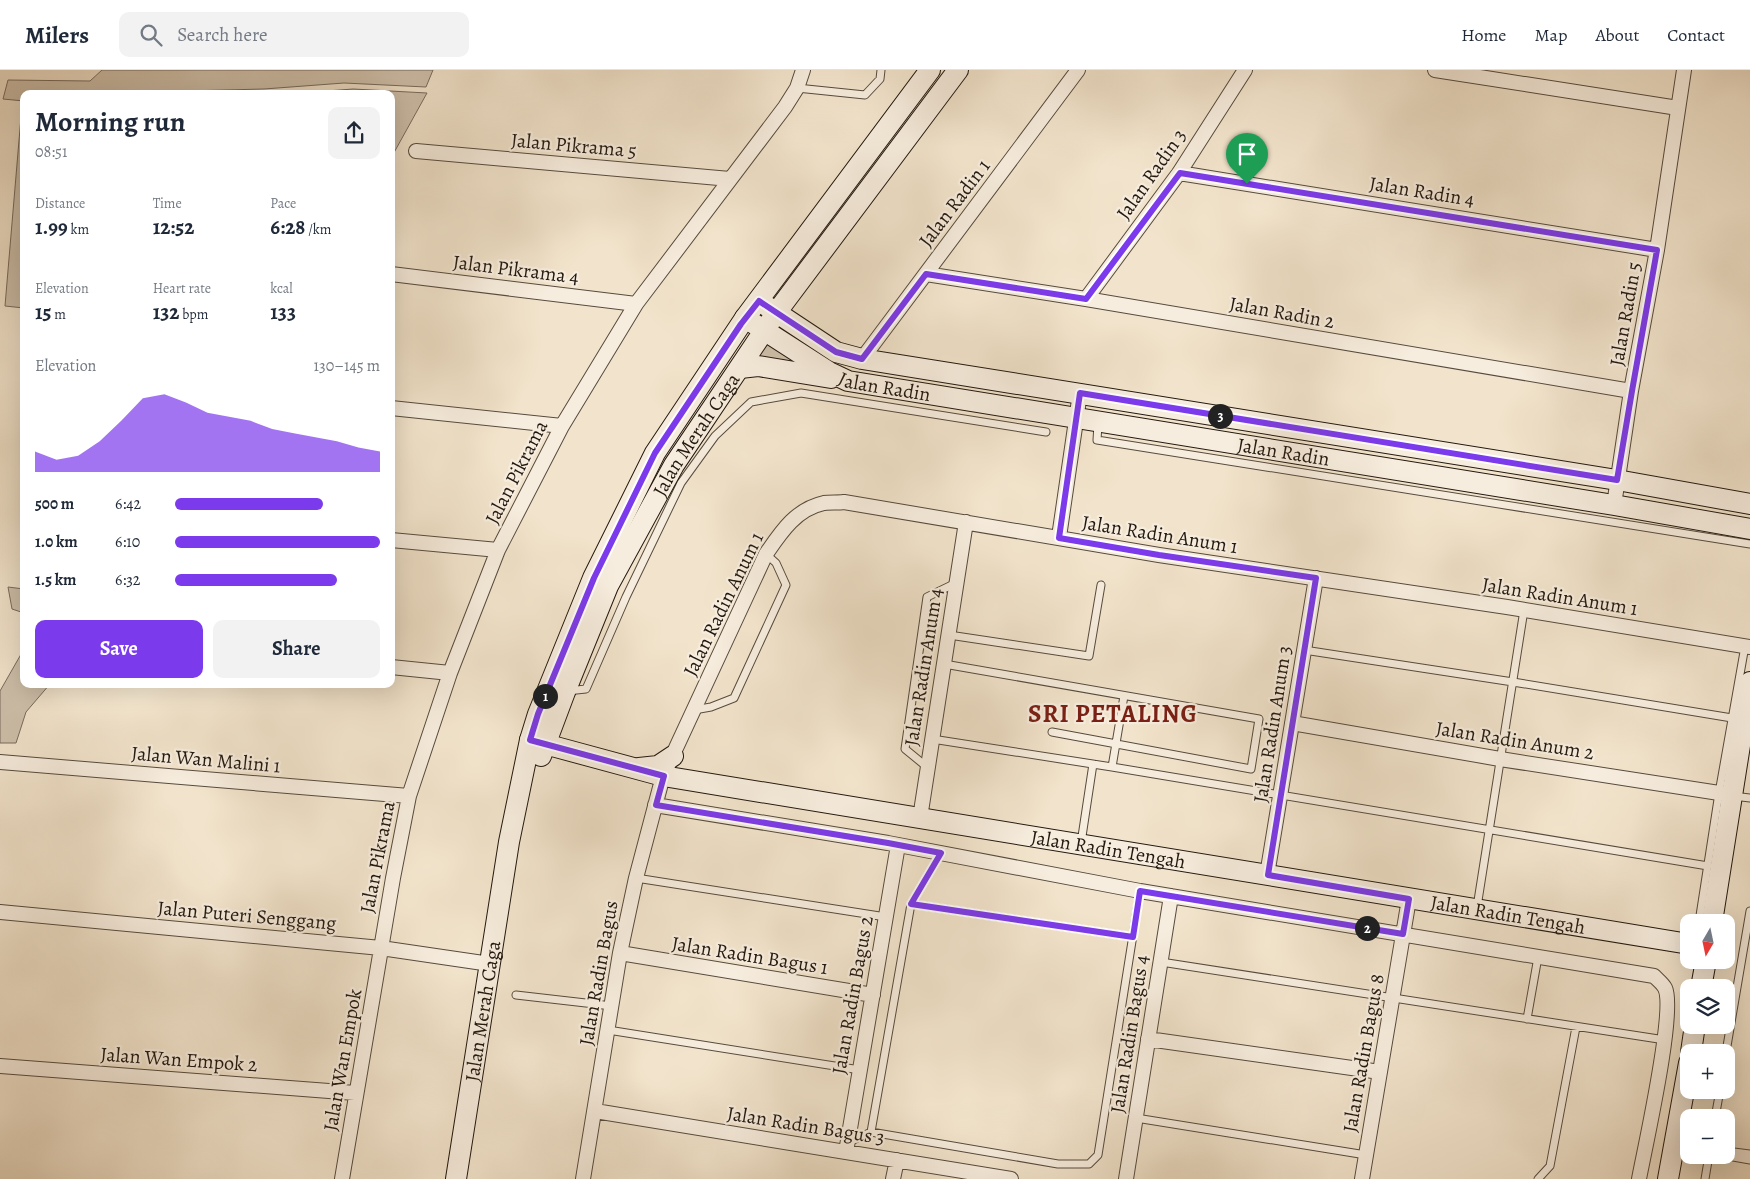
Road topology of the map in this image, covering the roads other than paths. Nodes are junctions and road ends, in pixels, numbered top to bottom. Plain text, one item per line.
1 (803, 70) edge
2 (881, 70) edge
3 (930, 70) edge
4 (958, 70) edge
5 (1078, 70) edge
6 (1245, 70) edge
7 (1436, 70) edge
8 (1684, 70) edge
9 (797, 88) junction
10 (1678, 108) junction
11 (416, 152) dead end
12 (1180, 173) junction
13 (730, 178) junction
14 (1657, 250) junction
15 (395, 274) edge
16 (926, 274) junction
17 (1086, 299) junction
18 (759, 301) junction
19 (636, 304) junction
20 (776, 313) junction
21 (746, 318) junction
22 (765, 331) junction
23 (862, 359) junction
24 (740, 368) junction
25 (848, 380) junction
26 (1632, 391) junction
27 (1080, 393) junction
28 (395, 408) edge
29 (1077, 418) junction
30 (1028, 420) junction
31 (1099, 421) junction
32 (562, 426) junction
33 (1046, 432) dead end
34 (1617, 480) junction
35 (1750, 504) edge
36 (1614, 505) junction
37 (966, 522) junction
38 (1698, 528) junction
39 (1750, 529) edge
40 (1059, 538) junction
41 (395, 540) edge
42 (1750, 544) edge
43 (498, 550) junction
44 (766, 554) junction
45 (1316, 578) junction
46 (957, 583) junction
47 (1101, 585) dead end
48 (1524, 610) junction
49 (949, 635) junction
50 (1747, 646) edge
51 (1304, 650) junction
52 (944, 664) junction
53 (395, 667) edge
54 (450, 673) junction
55 (1513, 682) junction
56 (1750, 682) edge
57 (565, 692) junction
58 (1124, 696) junction
59 (694, 710) junction
60 (1732, 718) junction
61 (1292, 723) junction
62 (1052, 732) dead end
63 (932, 739) junction
64 (537, 742) junction
65 (1115, 744) junction
66 (673, 756) junction
67 (1500, 759) junction
68 (0, 762) edge
69 (1093, 764) junction
70 (928, 767) junction
71 (1112, 767) junction
72 (634, 768) junction
73 (664, 776) junction
74 (1734, 795) edge
75 (409, 796) junction
76 (1280, 796) junction
77 (656, 805) junction
78 (920, 818) junction
79 (1489, 830) junction
80 (898, 845) junction
81 (1081, 845) junction
82 (941, 853) junction
83 (1708, 866) junction
84 (1268, 875) junction
85 (636, 878) junction
86 (1140, 891) junction
87 (1171, 896) junction
88 (1409, 899) junction
89 (911, 904) junction
90 (1476, 910) junction
91 (1750, 911) edge
92 (0, 912) edge
93 (1700, 914) edge
94 (1713, 914) edge
95 (886, 917) junction
96 (1403, 934) junction
97 (1133, 937) junction
98 (1680, 943) edge
99 (381, 948) junction
100 (620, 954) junction
101 (1538, 957) junction
102 (1161, 962) junction
103 (490, 964) junction
104 (516, 995) dead end
105 (872, 995) junction
106 (1392, 999) junction
107 (612, 1006) junction
108 (1527, 1019) junction
109 (1576, 1027) junction
110 (608, 1030) junction
111 (1148, 1039) junction
112 (1665, 1040) junction
113 (1727, 1044) edge
114 (0, 1066) edge
115 (860, 1070) junction
116 (1380, 1072) junction
117 (355, 1093) junction
118 (595, 1111) junction
119 (1136, 1118) junction
120 (871, 1132) junction
121 (847, 1148) junction
122 (1680, 1152) edge
123 (1735, 1152) edge
124 (1750, 1154) edge
125 (1366, 1155) junction
126 (1735, 1157) edge
127 (896, 1160) junction
128 (1750, 1160) edge
129 (1708, 1164) edge
130 (973, 1176) edge
131 (342, 1179) edge
132 (456, 1179) edge
133 (583, 1179) edge
134 (893, 1179) edge
135 (1010, 1179) edge
136 (1126, 1179) edge
137 (1362, 1179) edge
138 (1538, 1179) edge
139 (1639, 1179) edge
140 (1668, 1179) edge
141 (1705, 1179) edge

1 - 9 street, Jalan Pikrama
2 - 9 lane
3 - 18 street, Jalan Merah Caga
4 - 20 street, Jalan Merah Caga
5 - 16 street, Jalan Radin 1
6 - 12 street, Jalan Radin 3
7 - 10 street
8 - 10 street, Jalan Radin 5
9 - 13 street, Jalan Pikrama
10 - 14 street, Jalan Radin 5
11 - 13 street, Jalan Pikrama 5
12 - 14 street, Jalan Radin 4
12 - 17 street, Jalan Radin 3
13 - 19 street, Jalan Pikrama
14 - 26 street, Jalan Radin 5
15 - 19 street, Jalan Pikrama 4
16 - 17 street, Jalan Radin 2
16 - 23 street, Jalan Radin 1
17 - 26 street, Jalan Radin 2
18 - 20 street, Jalan Radin
18 - 21 street, Jalan Merah Caga
19 - 32 street, Jalan Pikrama
20 - 22 street, Jalan Merah Caga
20 - 23 street, Jalan Radin
21 - 22 street, Jalan Radin
21 - 64 street, Jalan Merah Caga
22 - 24 street, Jalan Merah Caga
22 - 25 street, Jalan Radin
23 - 27 street, Jalan Radin
24 - 25 street
24 - 57 street, Jalan Merah Caga
25 - 30 street, Jalan Radin
26 - 34 street, Jalan Radin 5
27 - 29 street
27 - 34 street, Jalan Radin
28 - 32 street
29 - 30 street, Jalan Radin
29 - 31 street, Jalan Radin
29 - 40 street
30 - 33 lane
30 - 57 lane
31 - 36 street, Jalan Radin
31 - 38 lane
32 - 43 street, Jalan Pikrama
34 - 35 street, Jalan Radin
34 - 36 street, Jalan Radin 5
36 - 38 street, Jalan Radin
37 - 40 street, Jalan Radin Anum 1
37 - 44 street, Jalan Radin Anum 1
37 - 46 street, Jalan Radin Anum 4
38 - 39 street, Jalan Radin
38 - 42 lane
40 - 45 street, Jalan Radin Anum 1
41 - 43 street
43 - 54 street, Jalan Pikrama
44 - 59 street, Jalan Radin Anum 1
44 - 59 lane
45 - 48 street, Jalan Radin Anum 1
45 - 51 street, Jalan Radin Anum 3
46 - 49 street, Jalan Radin Anum 4
46 - 70 lane
47 - 49 lane
48 - 50 street, Jalan Radin Anum 1
48 - 55 lane
49 - 52 street, Jalan Radin Anum 4
50 - 60 lane
51 - 55 lane
51 - 61 street, Jalan Radin Anum 3
52 - 58 lane
52 - 63 street, Jalan Radin Anum 4
53 - 54 street
54 - 75 street, Jalan Pikrama
55 - 60 lane
55 - 67 lane
56 - 74 street
57 - 64 street, Jalan Merah Caga
58 - 65 lane
58 - 65 lane
59 - 66 street, Jalan Radin Anum 1
60 - 74 lane
61 - 67 street, Jalan Radin Anum 2
61 - 76 street, Jalan Radin Anum 3
62 - 65 lane
63 - 69 lane
63 - 70 street, Jalan Radin Anum 4
64 - 72 street, Jalan Radin Tengah
64 - 103 street, Jalan Merah Caga
65 - 71 lane
66 - 72 street
66 - 73 street, Jalan Radin Anum 1
67 - 74 street, Jalan Radin Anum 2
67 - 79 lane
68 - 75 street, Jalan Wan Malini 1
69 - 71 lane
69 - 81 lane
70 - 78 street, Jalan Radin Anum 4
71 - 76 lane
72 - 73 street, Jalan Radin Tengah
73 - 77 street, Jalan Radin Bagus
73 - 78 street, Jalan Radin Tengah
74 - 83 lane
74 - 94 street
75 - 99 street, Jalan Pikrama
76 - 79 lane
76 - 84 street, Jalan Radin Anum 3
77 - 80 street, Jalan Radin Tengah
77 - 85 street, Jalan Radin Bagus
78 - 81 street, Jalan Radin Tengah
79 - 83 lane
79 - 90 lane
80 - 82 street, Jalan Radin Tengah
80 - 95 street, Jalan Radin Bagus 2
81 - 84 street, Jalan Radin Tengah
82 - 86 street, Jalan Radin Tengah
82 - 89 lane
83 - 93 lane
84 - 88 street, Jalan Radin Tengah
85 - 95 lane
85 - 100 street, Jalan Radin Bagus
86 - 87 street, Jalan Radin Tengah
86 - 97 lane
87 - 96 street, Jalan Radin Tengah
87 - 102 street, Jalan Radin Bagus 4
88 - 90 street, Jalan Radin Tengah
88 - 96 street, Jalan Radin Bagus 8
89 - 97 lane
89 - 120 lane
90 - 98 street, Jalan Radin Tengah
91 - 113 lane
92 - 99 street, Jalan Puteri Senggang
95 - 105 street, Jalan Radin Bagus 2
96 - 101 street, Jalan Radin Tengah
96 - 106 street, Jalan Radin Bagus 8
97 - 120 lane
99 - 103 street, Jalan Puteri Senggang
99 - 117 street, Jalan Wan Empok
100 - 105 street, Jalan Radin Bagus 1
100 - 107 street, Jalan Radin Bagus
101 - 108 lane
101 - 112 street, Jalan Radin Tengah
102 - 106 lane
102 - 111 street, Jalan Radin Bagus 4
103 - 132 street, Jalan Merah Caga
104 - 107 lane
105 - 115 street, Jalan Radin Bagus 2
106 - 108 lane
106 - 116 street, Jalan Radin Bagus 8
107 - 110 street, Jalan Radin Bagus
108 - 109 lane
109 - 112 lane
109 - 138 lane
110 - 115 lane
110 - 118 street, Jalan Radin Bagus
111 - 116 street
111 - 119 street, Jalan Radin Bagus 4
112 - 139 street
114 - 117 street, Jalan Wan Empok 2
115 - 121 street, Jalan Radin Bagus 2
116 - 125 street, Jalan Radin Bagus 8
117 - 131 street, Jalan Wan Empok
118 - 121 street, Jalan Radin Bagus 3
118 - 133 street, Jalan Radin Bagus
119 - 125 lane
119 - 136 street, Jalan Radin Bagus 4
120 - 121 lane
121 - 127 street, Jalan Radin Bagus 3
122 - 140 street
123 - 124 lane
125 - 137 street, Jalan Radin Bagus 8
126 - 128 lane
127 - 130 street, Jalan Radin Bagus 3
127 - 134 street
129 - 141 lane
130 - 135 street, Jalan Radin Bagus 3

